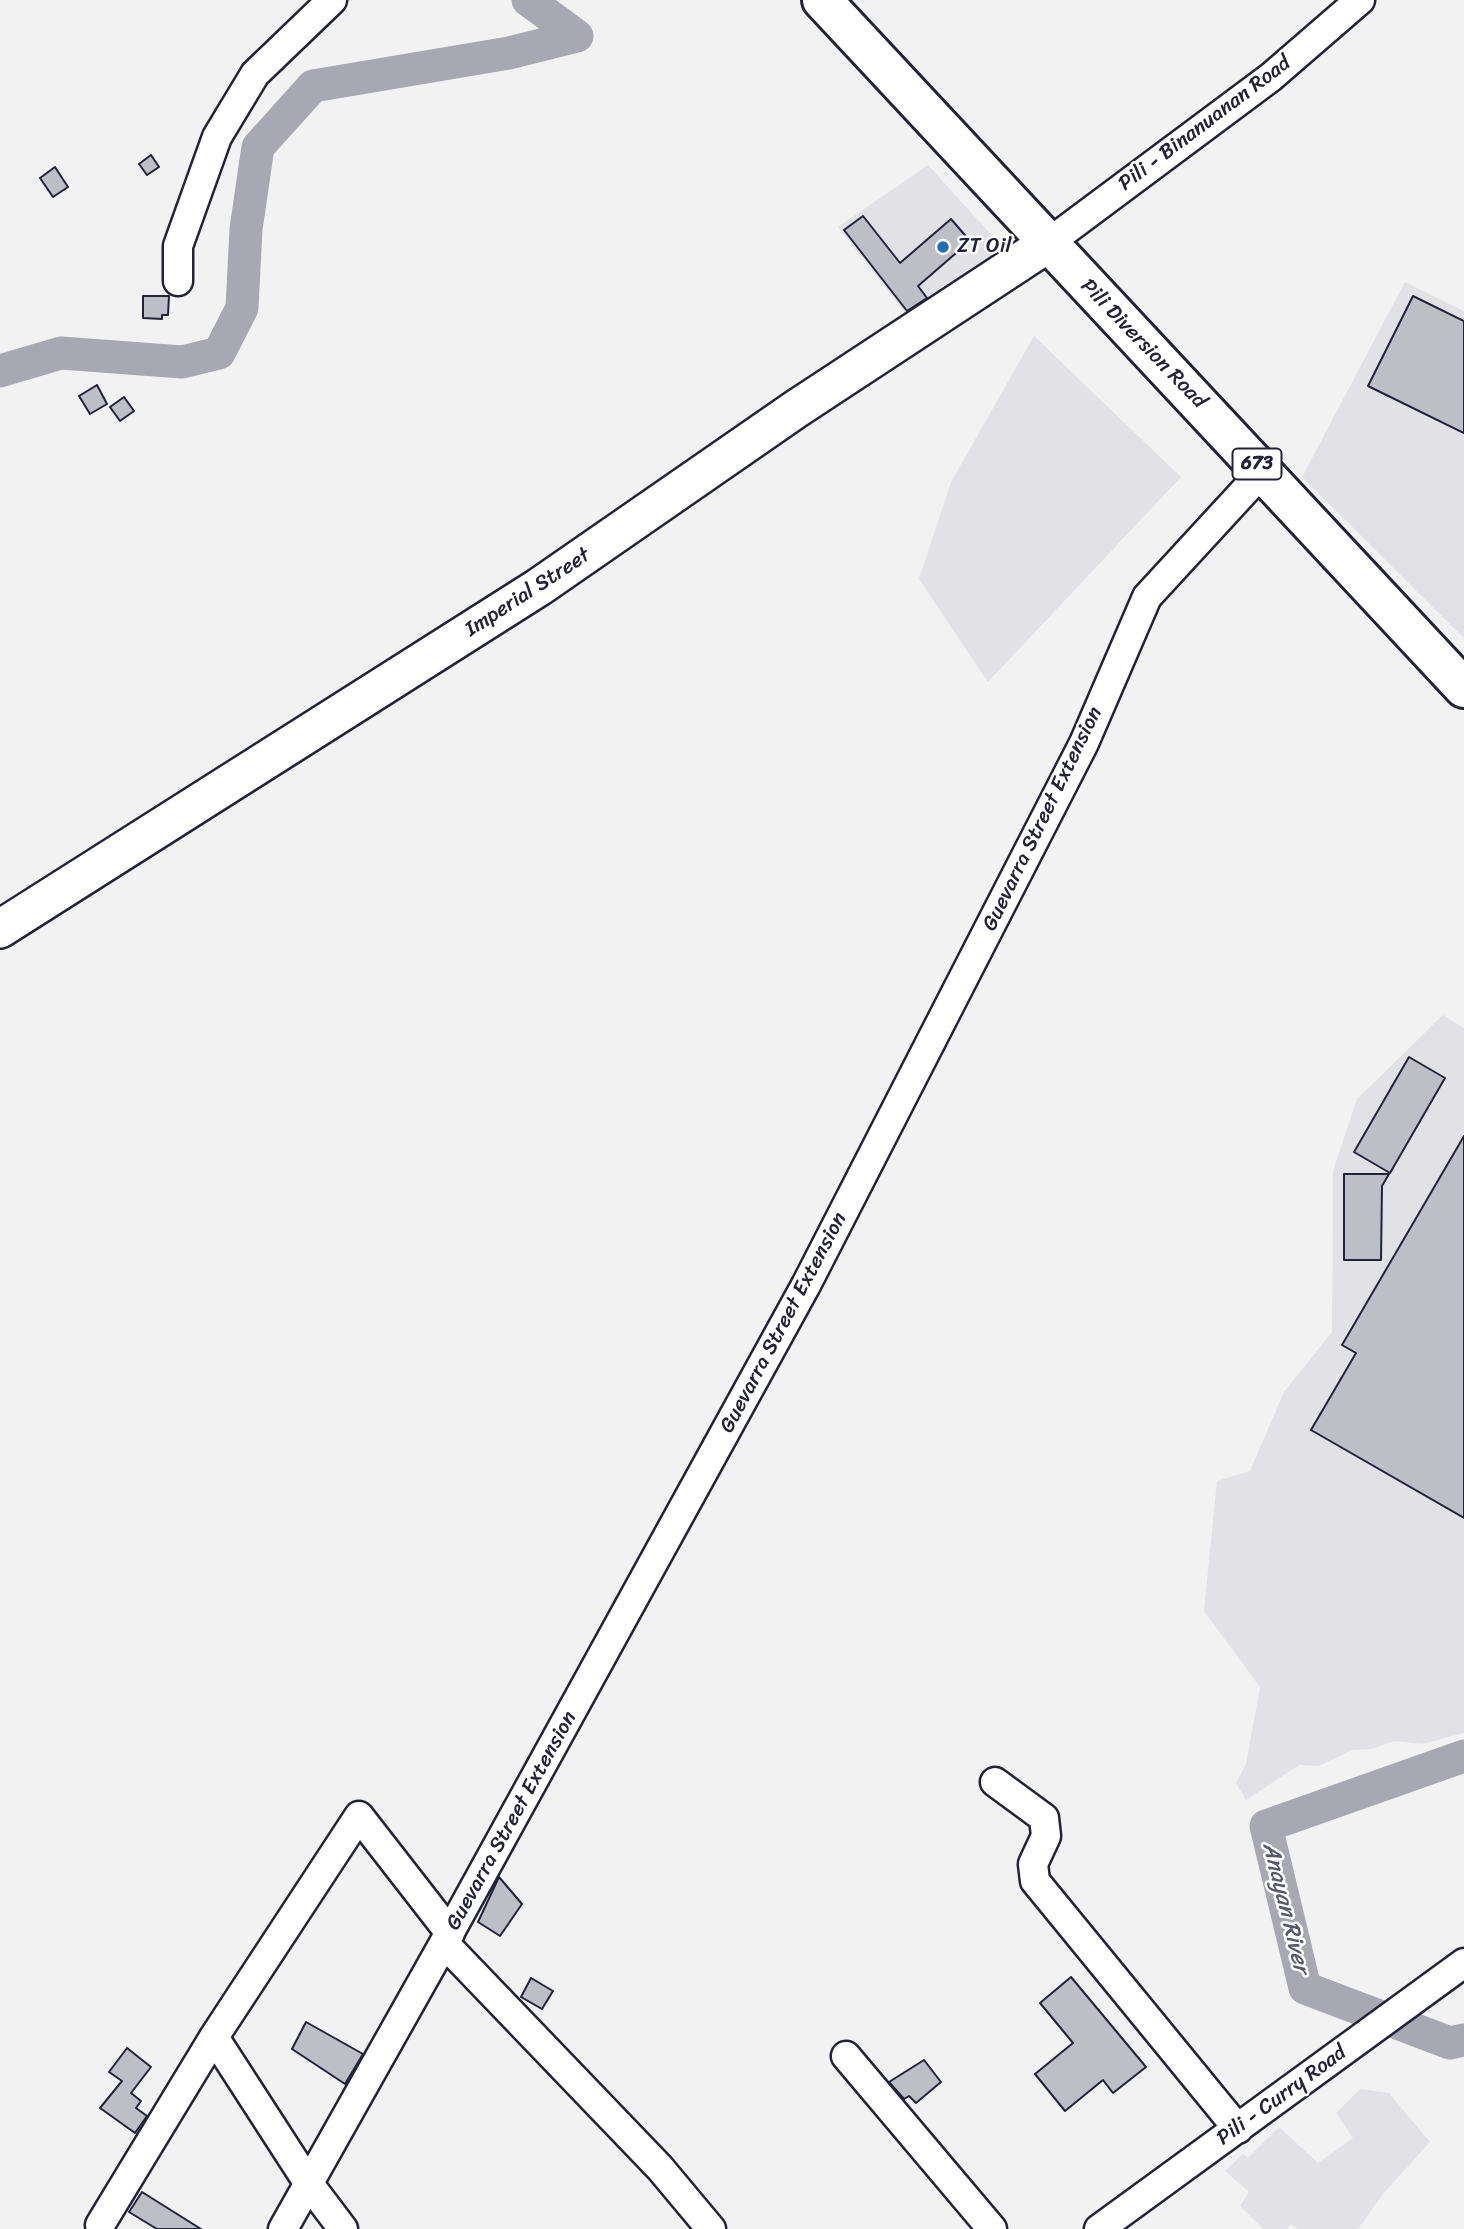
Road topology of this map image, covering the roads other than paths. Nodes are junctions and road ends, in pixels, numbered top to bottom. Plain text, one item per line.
1 (332, 0) edge
2 (822, 0) edge
3 (1360, 0) edge
4 (1047, 244) junction
5 (178, 281) dead end
6 (1263, 471) junction
7 (1464, 688) edge
8 (0, 929) edge
9 (995, 1782) dead end
10 (447, 1938) junction
11 (1464, 1963) edge
12 (214, 2037) junction
13 (846, 2056) dead end
14 (1238, 2129) junction
15 (309, 2185) junction
16 (100, 2225) dead end
17 (283, 2229) edge
18 (343, 2229) edge
19 (711, 2229) edge
20 (992, 2229) edge
21 (1100, 2229) edge

1 - 5 street
2 - 4 highway, Pili Diversion Road / 673
3 - 4 street, Pili - Binanuanan Road
4 - 6 highway, Pili Diversion Road / 673
4 - 8 main road, Imperial Street
6 - 7 highway, Pili Diversion Road / 673
6 - 10 street, Guevarra Street Extension
9 - 14 street
10 - 12 street
10 - 15 street, Guevarra Street Extension
10 - 19 street
11 - 14 street, Pili - Curry Road
12 - 15 street
12 - 16 street
13 - 20 street
14 - 21 street, Pili - Curry Road
15 - 17 street, Guevarra Street Extension
15 - 18 street

